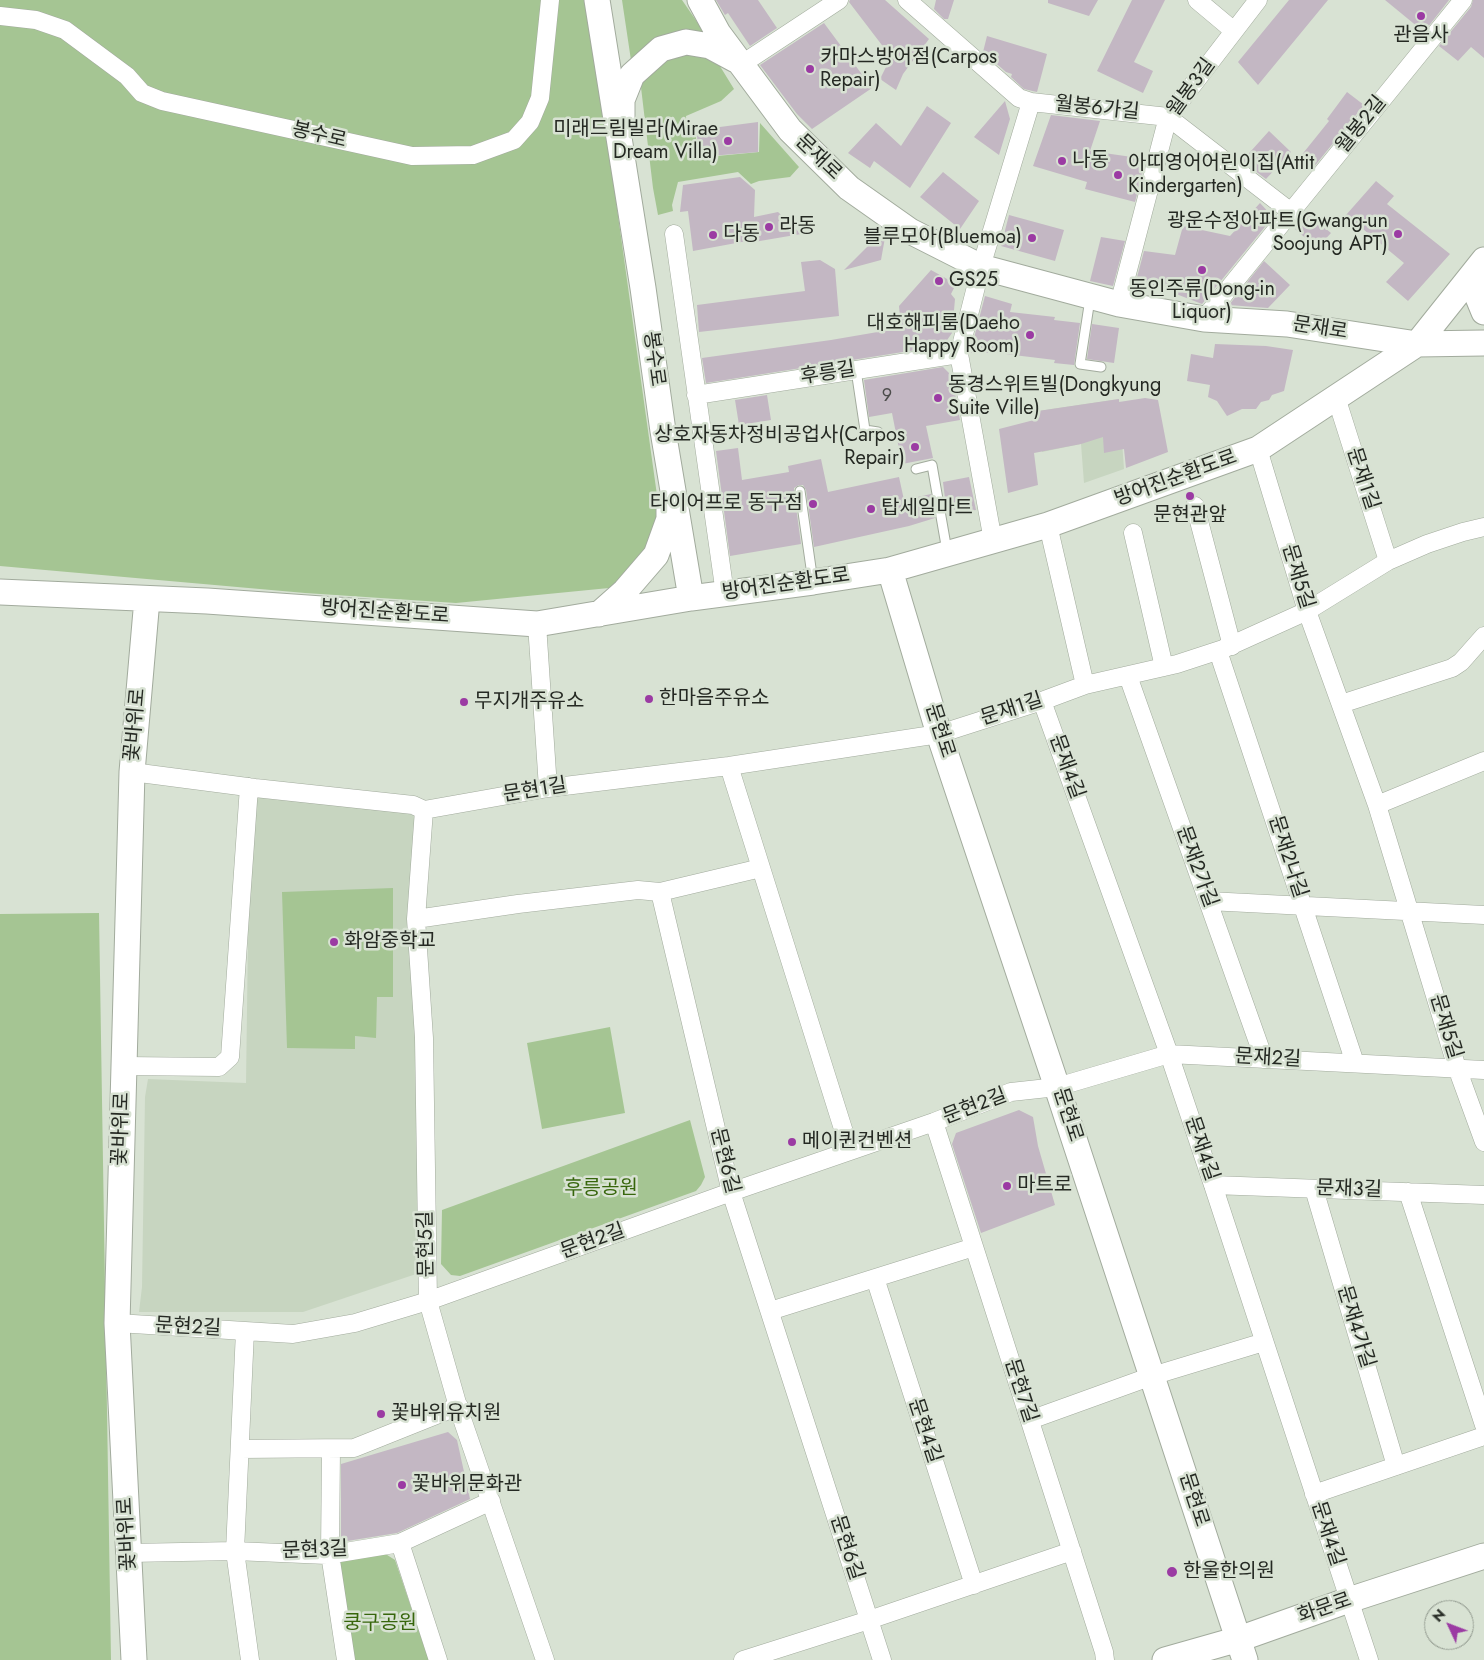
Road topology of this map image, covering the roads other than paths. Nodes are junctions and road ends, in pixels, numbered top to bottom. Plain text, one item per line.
1 (550, 0) edge
2 (597, 0) edge
3 (700, 0) edge
4 (839, 0) edge
5 (907, 0) edge
6 (1197, 0) edge
7 (1258, 0) edge
8 (1464, 0) edge
9 (0, 16) edge
10 (1234, 31) junction
11 (742, 64) junction
12 (1031, 102) junction
13 (1168, 117) junction
14 (620, 147) junction
15 (1291, 212) junction
16 (674, 234) dead end
17 (981, 267) junction
18 (1477, 269) edge
19 (1090, 296) junction
20 (1119, 304) junction
21 (1484, 312) edge
22 (1204, 319) junction
23 (1484, 343) edge
24 (1417, 344) junction
25 (959, 354) junction
26 (1101, 367) dead end
27 (856, 370) junction
28 (696, 395) junction
29 (1336, 397) junction
30 (878, 432) dead end
31 (1258, 449) junction
32 (669, 467) junction
33 (916, 469) dead end
34 (800, 491) dead end
35 (1195, 506) dead end
36 (1048, 526) junction
37 (1484, 527) edge
38 (1132, 533) dead end
39 (994, 541) junction
40 (947, 554) junction
41 (1388, 561) junction
42 (890, 570) junction
43 (813, 582) junction
44 (0, 592) edge
45 (725, 594) junction
46 (691, 598) junction
47 (147, 599) junction
48 (1307, 611) junction
49 (599, 614) junction
50 (537, 624) junction
51 (1484, 636) edge
52 (1225, 648) junction
53 (1164, 667) junction
54 (1128, 676) junction
55 (1085, 685) junction
56 (1042, 701) junction
57 (1341, 704) junction
58 (939, 734) junction
59 (1484, 761) edge
60 (730, 766) junction
61 (132, 772) junction
62 (249, 787) junction
63 (548, 788) junction
64 (1377, 805) junction
65 (424, 810) junction
66 (761, 868) junction
67 (660, 892) junction
68 (1208, 900) junction
69 (1302, 904) junction
70 (1409, 912) junction
71 (1484, 915) edge
72 (416, 919) junction
73 (1169, 1054) junction
74 (1264, 1059) junction
75 (1355, 1063) junction
76 (124, 1066) junction
77 (1457, 1068) junction
78 (1484, 1070) edge
79 (1057, 1087) junction
80 (934, 1122) junction
81 (1484, 1142) edge
82 (850, 1151) junction
83 (1213, 1185) junction
84 (1314, 1189) junction
85 (731, 1192) junction
86 (1408, 1192) junction
87 (1484, 1195) edge
88 (974, 1247) junction
89 (875, 1278) junction
90 (428, 1301) junction
91 (770, 1311) junction
92 (117, 1324) junction
93 (244, 1331) junction
94 (1264, 1342) junction
95 (1152, 1376) junction
96 (459, 1406) junction
97 (1030, 1420) junction
98 (1484, 1425) edge
99 (1484, 1436) edge
100 (240, 1449) junction
101 (331, 1449) junction
102 (1396, 1466) junction
103 (1314, 1494) junction
104 (490, 1501) junction
105 (400, 1542) junction
106 (235, 1551) junction
107 (1072, 1551) junction
108 (129, 1553) junction
109 (330, 1554) junction
110 (1484, 1556) edge
111 (974, 1584) junction
112 (1349, 1600) junction
113 (869, 1620) junction
114 (1242, 1649) edge
115 (134, 1660) edge
116 (250, 1660) edge
117 (346, 1660) edge
118 (438, 1660) edge
119 (545, 1660) edge
120 (743, 1660) edge
121 (882, 1660) edge
122 (1105, 1660) edge
123 (1165, 1660) edge
124 (1369, 1660) edge

1 - 9 street, 봉수로
2 - 14 street, 봉수로
3 - 11 street, 문재로
4 - 11 street
5 - 12 street, 월봉6가길
6 - 10 street
7 - 10 street, 월봉3길
8 - 15 street, 월봉2길
10 - 13 street, 월봉3길
11 - 14 street
11 - 17 street, 문재로
12 - 13 street, 월봉6가길
12 - 17 street
13 - 15 street, 월봉6가길
13 - 20 street, 월봉3길
14 - 32 street, 봉수로
15 - 22 street, 월봉2길
16 - 28 street
17 - 19 street, 문재로
17 - 25 street
18 - 21 street
18 - 24 street, 방어진순환도로
19 - 20 street, 문재로
19 - 26 lane
20 - 22 street, 문재로
22 - 24 street, 문재로
23 - 24 street, 문재로
24 - 29 street, 방어진순환도로
25 - 27 street, 후릉길
25 - 39 street
27 - 28 street, 후릉길
27 - 30 lane
28 - 45 street
29 - 31 street, 방어진순환도로
29 - 41 street, 문재1길
31 - 36 street, 방어진순환도로
31 - 48 street, 문재5길
32 - 46 street, 봉수로
32 - 49 street
33 - 40 lane
34 - 43 lane
35 - 52 street
36 - 39 street, 방어진순환도로
36 - 55 street
37 - 41 street, 문재1길
38 - 53 street
39 - 40 street, 방어진순환도로
40 - 42 street, 방어진순환도로
41 - 48 street, 문재1길
42 - 43 street, 방어진순환도로
42 - 58 street, 문현로
43 - 45 street, 방어진순환도로
44 - 47 street, 방어진순환도로
45 - 46 street, 방어진순환도로
46 - 49 street, 방어진순환도로
47 - 50 street, 방어진순환도로
47 - 61 street, 꽃바위로
48 - 52 street, 문재1길
48 - 57 street, 문재5길
49 - 50 street, 방어진순환도로
50 - 63 street
51 - 57 street
52 - 53 street, 문재1길
52 - 69 street, 문재2나길
53 - 54 street, 문재1길
54 - 55 street, 문재1길
54 - 68 street, 문재2가길
55 - 56 street, 문재1길
56 - 58 street, 문재1길
56 - 73 street, 문재4길
57 - 64 street, 문재5길
58 - 60 street, 문현1길
58 - 79 street, 문현로
59 - 64 street
60 - 63 street, 문현1길
60 - 66 street
61 - 62 street, 문현1길
61 - 76 street, 꽃바위로
62 - 65 street, 문현1길
62 - 76 street
63 - 65 street, 문현1길
64 - 70 street, 문재5길
65 - 72 street, 문현5길
66 - 67 street
66 - 82 street
67 - 72 street
67 - 85 street, 문현6길
68 - 69 street
68 - 74 street, 문재2가길
69 - 70 street
69 - 75 street, 문재2나길
70 - 71 street
70 - 77 street, 문재5길
72 - 90 street, 문현5길
73 - 74 street, 문재2길
73 - 79 street, 문재2길
73 - 83 street, 문재4길
74 - 75 street, 문재2길
75 - 77 street, 문재2길
76 - 92 street, 꽃바위로
77 - 78 street, 문재2길
77 - 81 street, 문재5길
79 - 80 street, 문현2길
79 - 95 street, 문현로
80 - 82 street, 문현2길
80 - 88 street, 문현7길
82 - 85 street, 문현2길
83 - 84 street, 문재3길
83 - 94 street, 문재4길
84 - 86 street, 문재3길
84 - 102 street, 문재4가길
85 - 90 street, 문현2길
85 - 91 street, 문현6길
86 - 87 street, 문재3길
86 - 98 street
88 - 89 street
88 - 97 street, 문현7길
89 - 91 street
89 - 111 street, 문현4길
90 - 93 street, 문현2길
90 - 96 street, 문현5길
91 - 113 street, 문현6길
92 - 93 street, 문현2길
92 - 108 street, 꽃바위로
93 - 100 street
94 - 95 street
94 - 103 street, 문재4길
95 - 97 street
95 - 114 street, 문현로
96 - 101 street
96 - 104 street, 문현5길
97 - 107 street, 문현7길
99 - 102 street
100 - 101 street
100 - 106 street
101 - 109 street
102 - 103 street
103 - 112 street, 문재4길
104 - 105 street, 문현3길
104 - 119 street, 문현5길
105 - 109 street, 문현3길
105 - 118 street
106 - 108 street, 문현3길
106 - 109 street, 문현3길
106 - 116 street
107 - 111 street
107 - 122 street, 문현7길
108 - 115 street, 꽃바위로
109 - 117 street
110 - 112 street, 화문로
111 - 113 street
112 - 114 street, 화문로
112 - 124 street, 문재4길
113 - 120 street
113 - 121 street, 문현6길
114 - 123 street, 화문로

